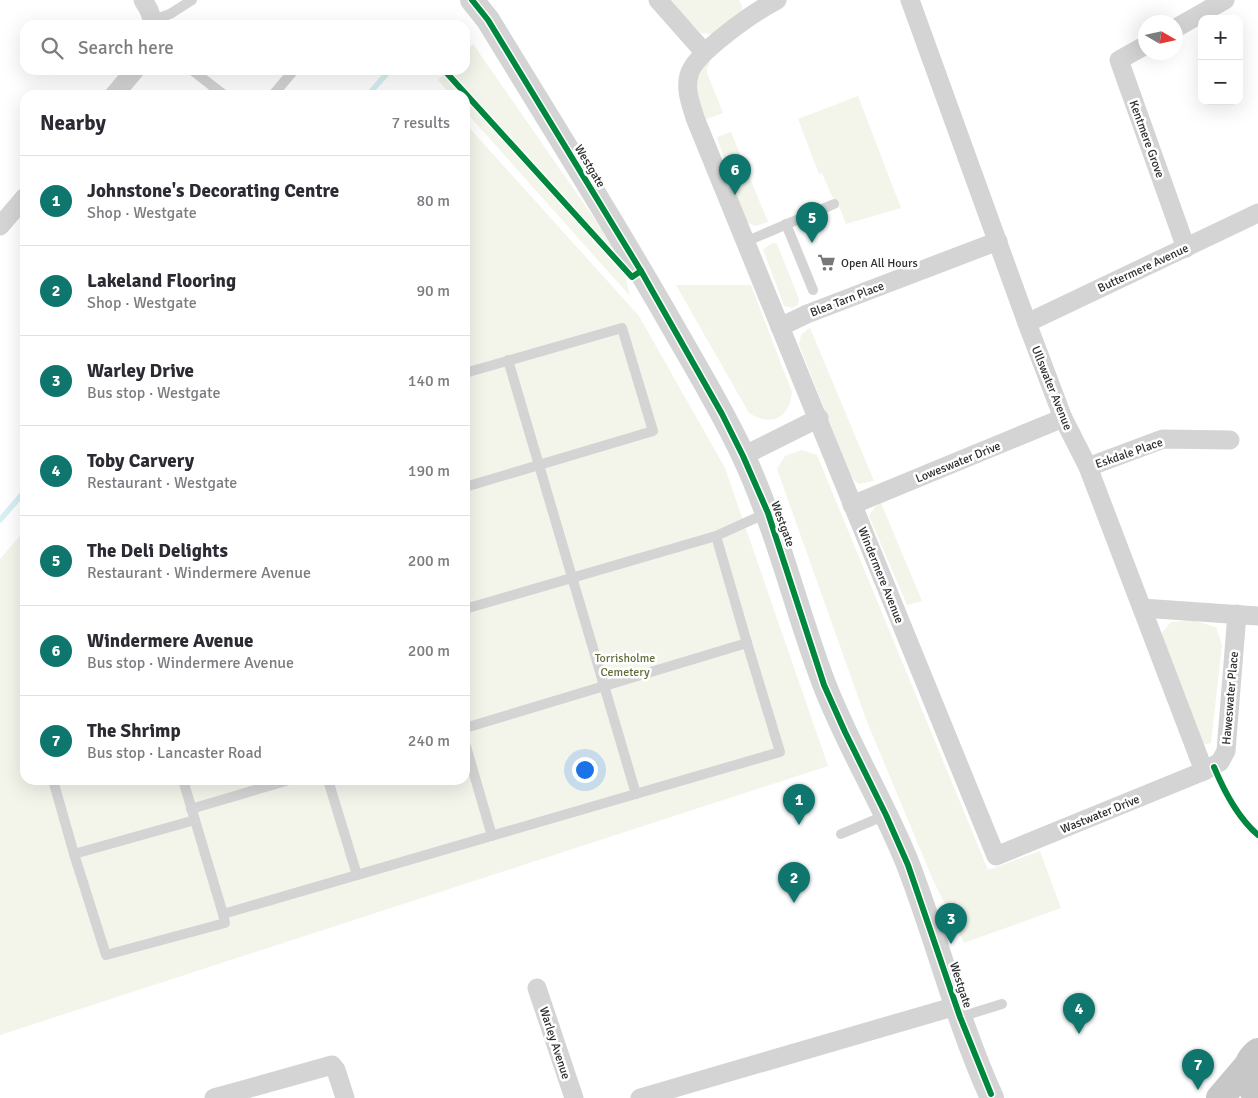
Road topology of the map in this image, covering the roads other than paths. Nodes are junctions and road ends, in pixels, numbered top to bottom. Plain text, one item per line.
1 (143, 0) edge
2 (192, 0) edge
3 (472, 0) edge
4 (658, 0) edge
5 (910, 0) edge
6 (1225, 0) edge
7 (764, 3) edge
8 (152, 20) edge
9 (157, 20) edge
10 (1183, 24) edge
11 (1138, 49) edge
12 (704, 52) junction
13 (130, 75) edge
14 (198, 75) edge
15 (290, 75) edge
16 (118, 90) edge
17 (218, 90) edge
18 (276, 90) edge
19 (20, 203) edge
20 (834, 204) dead end
21 (1258, 213) edge
22 (786, 224) junction
23 (0, 226) edge
24 (998, 241) junction
25 (745, 242) junction
26 (1186, 248) junction
27 (812, 290) dead end
28 (1027, 323) junction
29 (780, 327) junction
30 (508, 360) junction
31 (470, 371) edge
32 (819, 418) junction
33 (1063, 418) junction
34 (1230, 440) dead end
35 (743, 456) junction
36 (539, 465) junction
37 (1088, 467) junction
38 (470, 486) edge
39 (852, 505) junction
40 (768, 513) junction
41 (716, 536) junction
42 (573, 578) junction
43 (470, 608) edge
44 (1142, 608) junction
45 (1237, 614) junction
46 (1258, 616) edge
47 (747, 643) junction
48 (604, 686) junction
49 (470, 726) edge
50 (470, 760) edge
51 (1204, 772) junction
52 (54, 785) edge
53 (184, 785) edge
54 (272, 785) edge
55 (330, 785) edge
56 (636, 794) junction
57 (191, 809) junction
58 (886, 815) junction
59 (195, 820) junction
60 (841, 834) dead end
61 (492, 836) junction
62 (74, 854) junction
63 (996, 856) joint
64 (357, 875) junction
65 (223, 914) junction
66 (537, 988) dead end
67 (1002, 1004) dead end
68 (958, 1011) junction
69 (1253, 1058) edge
70 (1258, 1095) edge
71 (992, 1097) edge
72 (214, 1098) edge
73 (345, 1098) edge
74 (574, 1098) edge
75 (640, 1098) edge
76 (1220, 1098) edge

1 - 8 street
2 - 9 lane
3 - 35 street, Westgate
4 - 12 street
5 - 24 street, Ullswater Avenue
6 - 10 street
7 - 12 street, Windermere Avenue
11 - 26 street, Kentmere Grove
12 - 25 street, Windermere Avenue
13 - 16 street
14 - 17 lane
15 - 18 lane
19 - 23 street
20 - 22 lane
21 - 26 street, Buttermere Avenue
22 - 25 lane
22 - 27 lane
24 - 28 street, Ullswater Avenue
24 - 29 street, Blea Tarn Place
25 - 29 street, Windermere Avenue
26 - 28 street, Buttermere Avenue
28 - 33 street, Ullswater Avenue
29 - 32 street, Windermere Avenue
30 - 31 lane
30 - 36 lane
30 - 36 lane
32 - 35 street
32 - 39 street, Windermere Avenue
33 - 37 street, Ullswater Avenue
33 - 39 street, Loweswater Drive
34 - 37 street, Eskdale Place
35 - 40 street, Westgate
36 - 38 lane
36 - 42 lane
37 - 44 street, Ullswater Avenue
39 - 63 street, Windermere Avenue
40 - 41 lane
40 - 58 street, Westgate
41 - 42 lane
41 - 47 lane
42 - 43 lane
42 - 48 lane
44 - 45 street
44 - 51 street, Ullswater Avenue
45 - 46 street
45 - 51 street, Haweswater Place
47 - 48 lane
47 - 56 lane
48 - 49 lane
48 - 56 lane
50 - 61 lane
51 - 63 street, Wastwater Drive
52 - 62 lane
53 - 57 lane
54 - 57 lane
55 - 64 lane
56 - 61 lane
57 - 59 lane
58 - 60 lane
58 - 68 street, Westgate
59 - 62 lane
59 - 65 lane
61 - 64 lane
62 - 65 lane
64 - 65 lane
66 - 74 street, Warley Avenue
67 - 68 lane
68 - 71 street, Westgate
68 - 75 street
69 - 70 main road
69 - 76 main road
72 - 73 street

